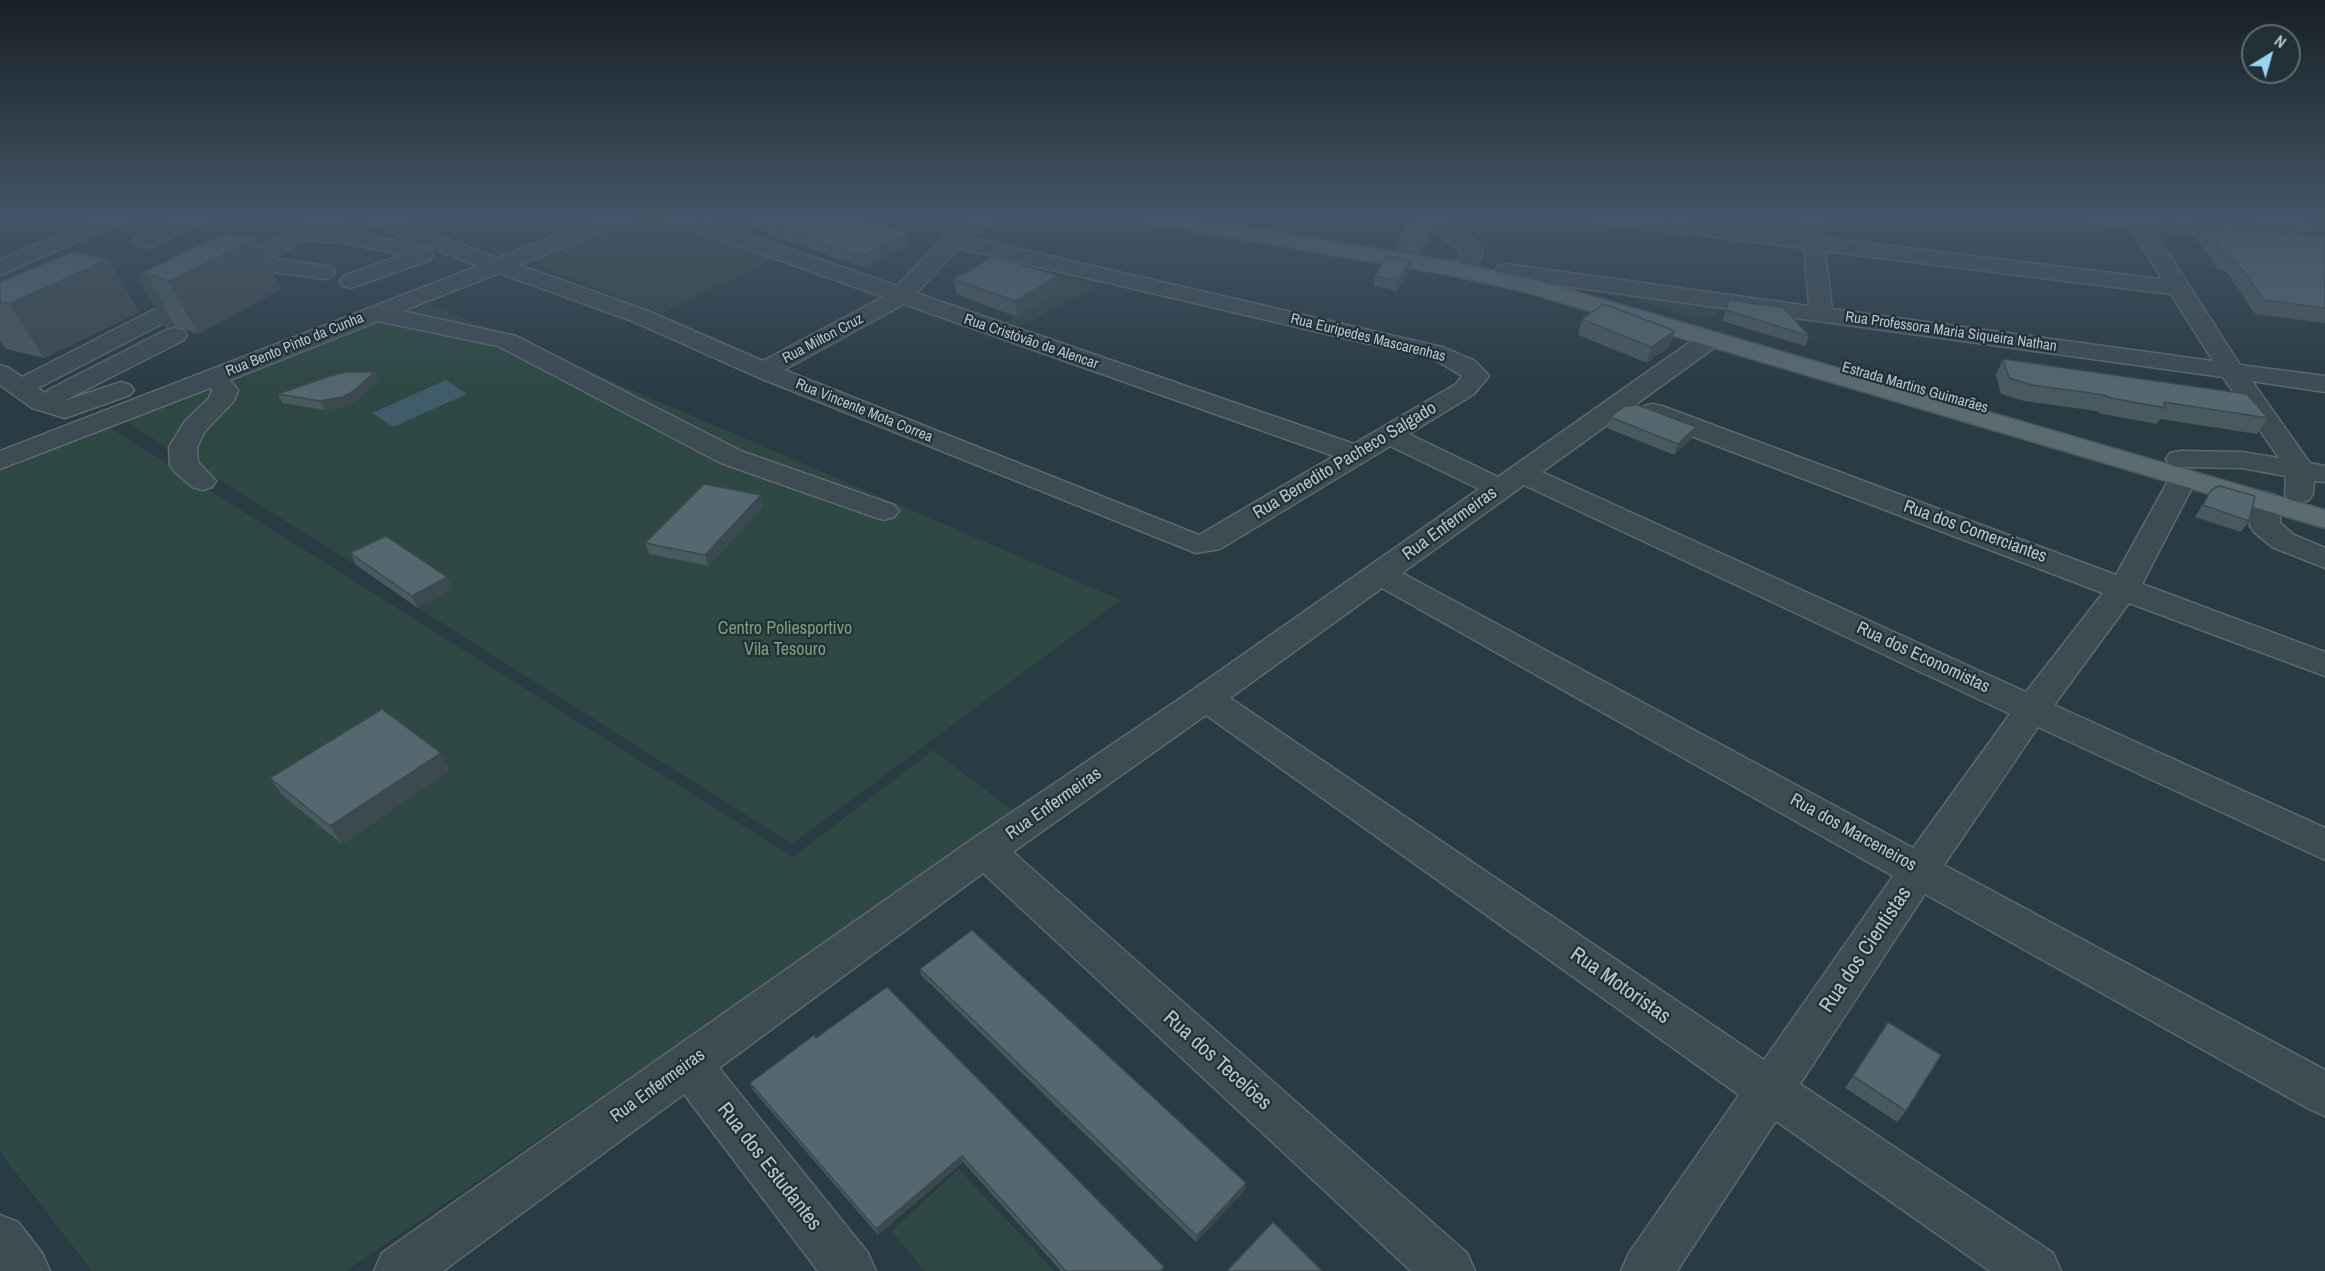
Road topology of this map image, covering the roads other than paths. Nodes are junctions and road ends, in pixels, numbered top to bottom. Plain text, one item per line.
1 (367, 275) edge
2 (415, 275) edge
3 (469, 275) edge
4 (530, 275) edge
5 (840, 275) edge
6 (921, 275) edge
7 (1105, 275) edge
8 (1483, 275) edge
9 (1521, 275) edge
10 (1538, 275) edge
11 (1818, 275) edge
12 (2076, 275) edge
13 (2171, 275) edge
14 (351, 281) dead end
15 (2179, 288) junction
16 (900, 297) junction
17 (374, 313) junction
18 (1821, 314) junction
19 (1709, 339) junction
20 (1466, 366) joint
21 (764, 371) junction
22 (2232, 372) junction
23 (0, 373) edge
24 (215, 377) junction
25 (2325, 384) edge
26 (21, 387) junction
27 (1624, 401) junction
28 (41, 402) junction
29 (0, 434) edge
30 (1390, 435) junction
31 (1355, 454) junction
32 (11, 456) edge
33 (2182, 469) junction
34 (1510, 481) junction
35 (202, 482) dead end
36 (2300, 491) edge
37 (884, 511) dead end
38 (2325, 519) edge
39 (1196, 544) joint
40 (2325, 559) edge
41 (1380, 574) junction
42 (2124, 588) junction
43 (2325, 665) edge
44 (1206, 698) junction
45 (2033, 708) junction
46 (2325, 845) edge
47 (986, 851) junction
48 (1920, 869) junction
49 (688, 1064) junction
50 (1771, 1091) junction
51 (2325, 1094) edge
52 (0, 1239) edge
53 (24, 1271) edge
54 (400, 1271) edge
55 (850, 1271) edge
56 (1449, 1271) edge
57 (1647, 1271) edge
58 (2035, 1271) edge

1 - 14 street
2 - 28 street
3 - 17 street, Rua Bento Pinto da Cunha
4 - 21 street, Rua Vincente Mota Correa
5 - 16 street, Rua Cristóvão de Alencar
6 - 16 street, Rua Milton Cruz
7 - 20 street, Rua Euripedes Mascarenhas
8 - 19 main road, Estrada Martins Guimarães
9 - 33 main road, Estrada Martins Guimarães
10 - 18 street, Rua Professora Maria Siqueira Nathan
11 - 18 street
12 - 15 street
13 - 15 street
15 - 22 street
16 - 21 street, Rua Milton Cruz
16 - 31 street, Rua Cristóvão de Alencar
17 - 24 street, Rua Bento Pinto da Cunha
17 - 37 street
18 - 22 street, Rua Professora Maria Siqueira Nathan
19 - 27 street, Rua Enfermeiras
19 - 33 main road, Estrada Martins Guimarães
20 - 30 street, Rua Benedito Pacheco Salgado
21 - 39 street, Rua Vincente Mota Correa
22 - 25 street, Rua Professora Maria Siqueira Nathan
22 - 36 street
23 - 26 street
24 - 32 street, Rua Bento Pinto da Cunha
24 - 35 street
26 - 28 street
26 - 28 street
27 - 34 street, Rua Enfermeiras
27 - 42 street, Rua dos Comerciantes
29 - 32 street
30 - 31 street, Rua Benedito Pacheco Salgado
30 - 34 street, Rua dos Economistas
31 - 39 street, Rua Benedito Pacheco Salgado
33 - 36 main road, Estrada Martins Guimarães
33 - 36 street
33 - 42 street, Rua dos Cientistas
34 - 41 street, Rua Enfermeiras
34 - 45 street, Rua dos Economistas
36 - 38 main road, Estrada Martins Guimarães
36 - 40 street
41 - 44 street, Rua Enfermeiras
41 - 48 street, Rua dos Marceneiros
42 - 43 street, Rua dos Comerciantes
42 - 45 street, Rua dos Cientistas
44 - 47 street, Rua Enfermeiras
44 - 50 street, Rua Motoristas
45 - 46 street, Rua dos Economistas
45 - 48 street, Rua dos Cientistas
47 - 49 street, Rua Enfermeiras
47 - 56 street, Rua dos Tecelões
48 - 50 street, Rua dos Cientistas
48 - 51 street, Rua dos Marceneiros
49 - 54 street, Rua Enfermeiras
49 - 55 street, Rua dos Estudantes
50 - 57 street, Rua dos Cientistas
50 - 58 street, Rua Motoristas
52 - 53 street

